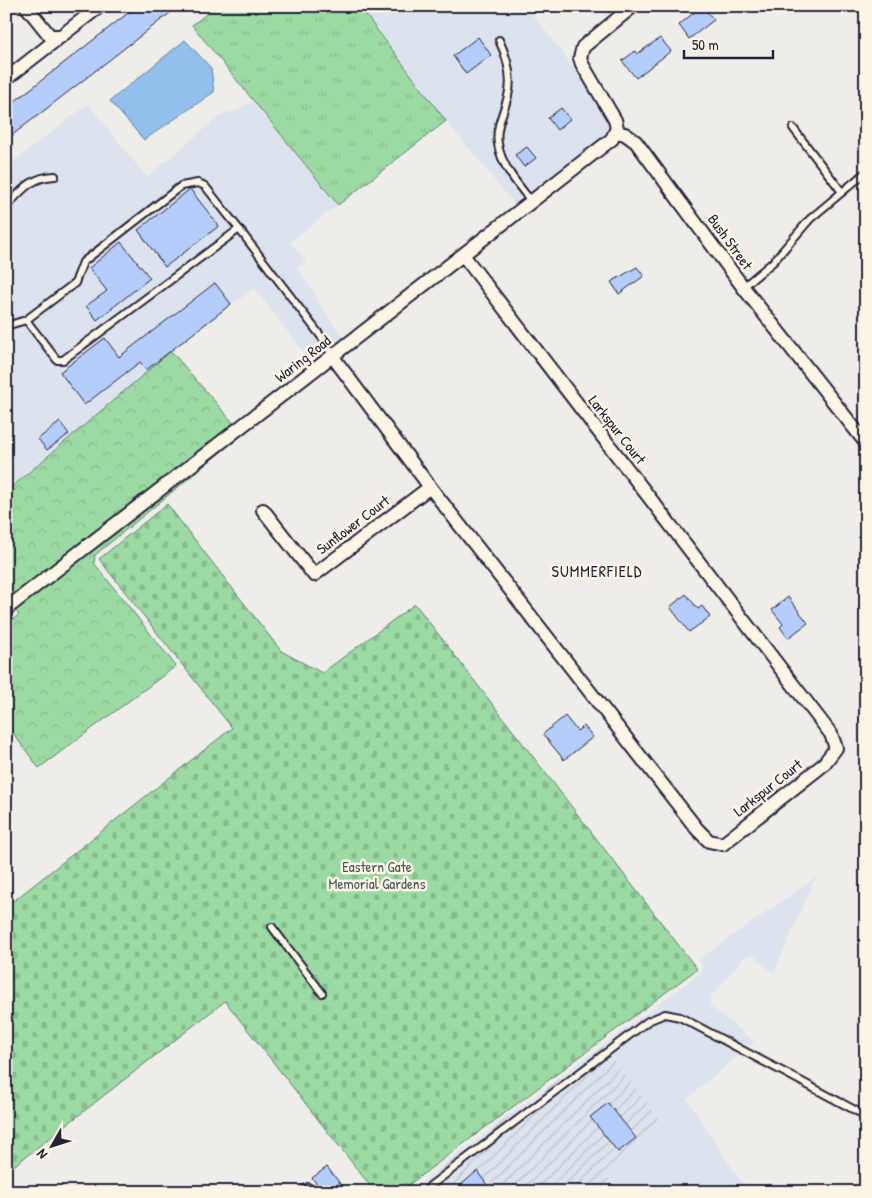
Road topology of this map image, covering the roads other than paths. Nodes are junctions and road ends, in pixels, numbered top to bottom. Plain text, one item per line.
1 (26, 6) edge
2 (100, 6) edge
3 (633, 6) edge
4 (61, 36) junction
5 (499, 40) dead end
6 (6, 79) edge
7 (793, 128) dead end
8 (616, 132) junction
9 (866, 172) edge
10 (55, 176) dead end
11 (842, 192) junction
12 (531, 200) junction
13 (6, 207) edge
14 (239, 229) junction
15 (463, 255) junction
16 (743, 287) junction
17 (26, 320) junction
18 (6, 326) edge
19 (333, 357) junction
20 (866, 443) edge
21 (430, 487) junction
22 (263, 510) dead end
23 (7, 608) edge
24 (272, 927) dead end
25 (322, 993) dead end
26 (866, 1116) edge
27 (302, 1192) edge
28 (312, 1192) edge
29 (426, 1192) edge

1 - 4 street
2 - 4 street
3 - 8 street
4 - 6 street
5 - 12 lane
7 - 11 lane
8 - 12 street, Waring Road
8 - 16 street, Bush Street
9 - 11 lane
10 - 13 lane
11 - 16 lane
12 - 15 street, Waring Road
14 - 17 lane
14 - 17 lane
14 - 19 lane
15 - 19 street, Waring Road
15 - 21 street, Larkspur Court
16 - 20 street, Bush Street
17 - 18 lane
19 - 21 street, Larkspur Court
19 - 23 street, Waring Road
21 - 22 street, Sunflower Court
24 - 25 lane
26 - 29 lane
27 - 28 lane

